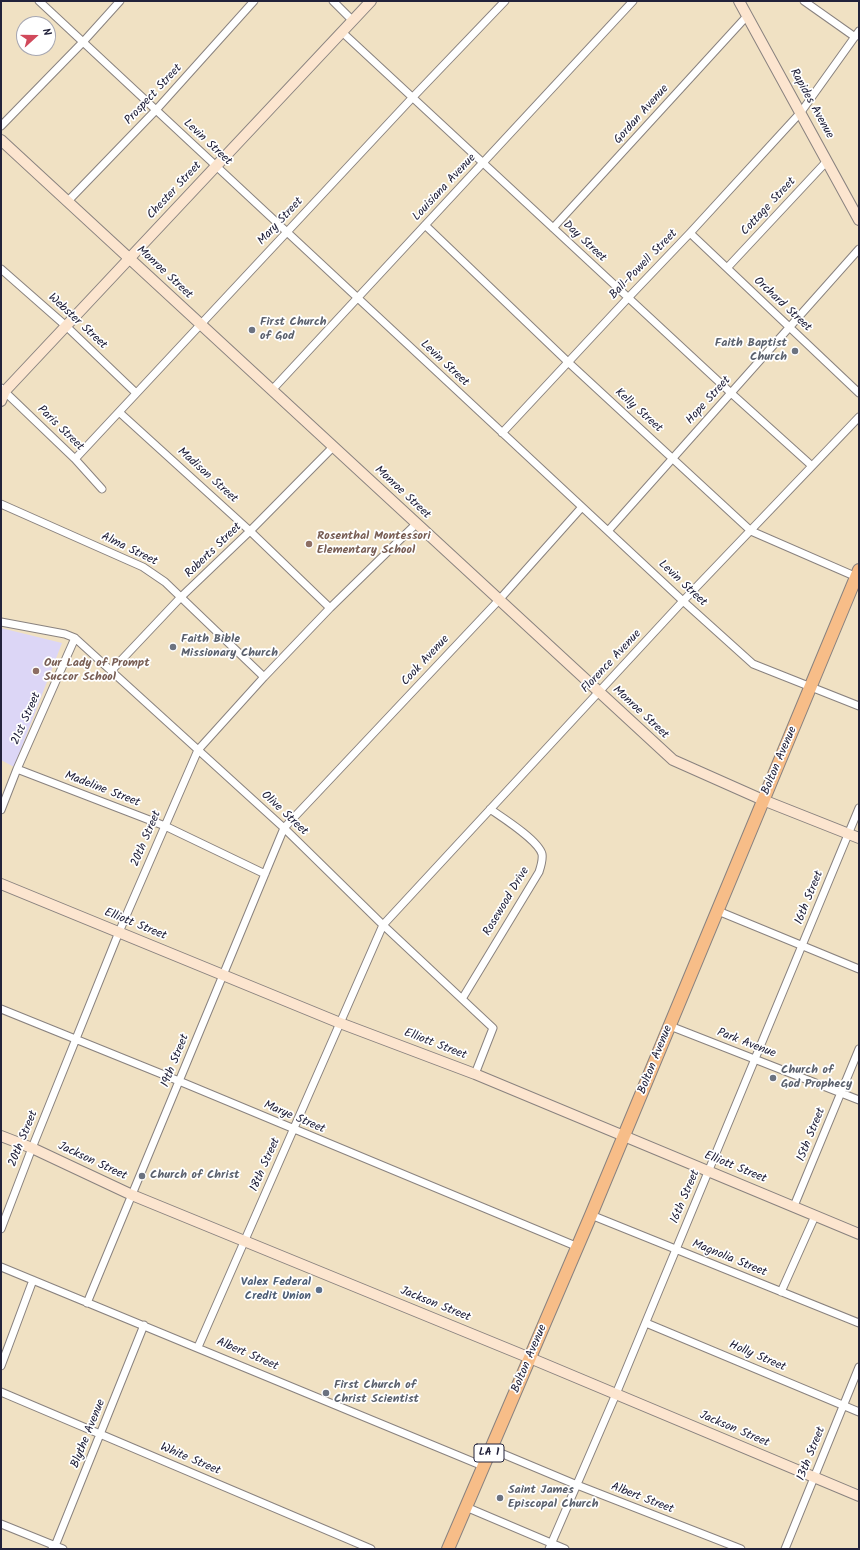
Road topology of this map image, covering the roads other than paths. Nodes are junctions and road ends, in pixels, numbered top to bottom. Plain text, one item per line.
1 (39, 1) edge
2 (120, 1) edge
3 (254, 1) edge
4 (333, 1) edge
5 (371, 1) edge
6 (504, 1) edge
7 (633, 1) edge
8 (739, 1) edge
9 (804, 1) edge
10 (747, 16) junction
11 (352, 20) junction
12 (342, 32) junction
13 (857, 34) edge
14 (83, 42) junction
15 (412, 97) junction
16 (156, 110) junction
17 (800, 112) junction
18 (1, 126) edge
19 (1, 140) edge
20 (827, 161) junction
21 (483, 163) junction
22 (216, 166) junction
23 (68, 201) junction
24 (859, 220) edge
25 (425, 225) junction
26 (553, 228) junction
27 (287, 232) junction
28 (690, 233) junction
29 (859, 249) edge
30 (130, 258) junction
31 (727, 268) junction
32 (1, 269) edge
33 (358, 298) junction
34 (628, 298) junction
35 (201, 324) junction
36 (66, 326) junction
37 (790, 327) junction
38 (568, 362) junction
39 (272, 390) junction
40 (2, 393) edge
41 (136, 393) junction
42 (731, 393) junction
43 (859, 393) edge
44 (119, 412) junction
45 (859, 417) edge
46 (502, 433) junction
47 (333, 447) junction
48 (672, 458) junction
49 (75, 459) junction
50 (812, 466) junction
51 (102, 489) dead end
52 (1, 504) edge
53 (582, 507) junction
54 (416, 524) junction
55 (250, 531) junction
56 (608, 531) junction
57 (752, 531) junction
58 (858, 575) edge
59 (181, 597) junction
60 (499, 600) junction
61 (683, 601) junction
62 (330, 608) junction
63 (1, 622) edge
64 (75, 638) junction
65 (111, 671) junction
66 (264, 677) junction
67 (811, 686) junction
68 (599, 692) junction
69 (859, 706) edge
70 (198, 750) junction
71 (17, 770) junction
72 (763, 800) junction
73 (859, 808) edge
74 (490, 809) junction
75 (1, 810) edge
76 (165, 826) junction
77 (284, 828) junction
78 (848, 834) junction
79 (859, 838) edge
80 (265, 874) junction
81 (1, 884) edge
82 (718, 911) junction
83 (383, 925) junction
84 (120, 932) junction
85 (802, 947) junction
86 (859, 969) edge
87 (223, 975) junction
88 (462, 999) junction
89 (1, 1009) edge
90 (340, 1023) junction
91 (670, 1026) junction
92 (76, 1040) junction
93 (859, 1049) edge
94 (755, 1060) junction
95 (475, 1074) junction
96 (179, 1081) junction
97 (841, 1092) junction
98 (859, 1100) edge
99 (293, 1130) junction
100 (1, 1136) edge
101 (624, 1136) junction
102 (32, 1148) junction
103 (709, 1172) junction
104 (132, 1195) junction
105 (794, 1206) junction
106 (591, 1215) junction
107 (815, 1216) junction
108 (1, 1229) edge
109 (859, 1234) edge
110 (245, 1241) junction
111 (578, 1247) junction
112 (676, 1250) junction
113 (1, 1267) edge
114 (33, 1280) junction
115 (781, 1292) junction
116 (87, 1302) junction
117 (646, 1323) junction
118 (859, 1323) edge
119 (144, 1325) junction
120 (198, 1347) junction
121 (530, 1358) junction
122 (1, 1366) edge
123 (859, 1367) edge
124 (1, 1392) edge
125 (616, 1394) junction
126 (843, 1405) junction
127 (859, 1412) edge
128 (101, 1434) junction
129 (491, 1450) junction
130 (483, 1466) junction
131 (814, 1477) junction
132 (577, 1485) junction
133 (859, 1496) edge
134 (466, 1507) junction
135 (1, 1524) edge
136 (550, 1546) edge
137 (53, 1547) edge
138 (63, 1549) edge
139 (371, 1549) edge
140 (448, 1549) edge
141 (565, 1549) edge
142 (741, 1549) edge
143 (785, 1549) edge

1 - 14 street, Levin Street
2 - 14 street
3 - 16 street, Prospect Street
4 - 11 street
5 - 11 main road, Chester Street
6 - 15 street, Mary Street
7 - 21 street, Louisiana Avenue
8 - 10 main road, Rapides Avenue
9 - 13 street
10 - 17 main road, Rapides Avenue
10 - 26 street, Gordan Avenue
11 - 12 main road, Chester Street
12 - 15 street, Day Street
12 - 22 main road, Chester Street
13 - 17 street, Ball-Powell Street
14 - 16 street, Levin Street
14 - 18 street
15 - 21 street, Day Street
15 - 27 street, Mary Street
16 - 22 street, Levin Street
16 - 23 street, Prospect Street
17 - 20 main road, Rapides Avenue
17 - 28 street, Ball-Powell Street
19 - 23 main road, Monroe Street
20 - 24 main road, Rapides Avenue
20 - 31 street, Cottage Street
21 - 25 street, Louisiana Avenue
21 - 26 street, Day Street
22 - 27 street, Levin Street
22 - 30 main road, Chester Street
23 - 30 main road, Monroe Street
25 - 33 street, Louisiana Avenue
25 - 38 street, Kelly Street
26 - 34 street, Day Street
27 - 33 street, Levin Street
27 - 35 street, Mary Street
28 - 31 street, Orchard Street
28 - 34 street, Ball-Powell Street
29 - 37 street, Hope Street
30 - 35 main road, Monroe Street
30 - 36 main road, Chester Street
31 - 37 street, Orchard Street
32 - 36 street, Webster Street
33 - 39 street, Louisiana Avenue
33 - 46 street, Levin Street
34 - 38 street, Ball-Powell Street
34 - 42 street, Day Street
35 - 39 main road, Monroe Street
35 - 41 street, Mary Street
36 - 40 main road, Chester Street
36 - 41 street, Webster Street
37 - 42 street, Hope Street
37 - 43 street, Orchard Street
38 - 46 street, Ball-Powell Street
38 - 48 street, Kelly Street
39 - 47 main road, Monroe Street
40 - 49 street, Paris Street
41 - 44 street, Mary Street
42 - 48 street, Hope Street
42 - 50 street, Day Street
44 - 49 street, Mary Street
44 - 55 street, Madison Street
45 - 50 street, Florence Avenue
46 - 53 street, Levin Street
47 - 54 main road, Monroe Street
47 - 55 street, Roberts Street
48 - 56 street, Hope Street
48 - 57 street, Kelly Street
49 - 51 street, Paris Street
50 - 57 street, Florence Avenue
52 - 59 street, Alma Street
53 - 56 street, Levin Street
53 - 60 street, Cook Avenue
54 - 60 main road, Monroe Street
54 - 62 street, 20th Street
55 - 59 street, Roberts Street
55 - 62 street, Madison Street
56 - 61 street, Levin Street
57 - 58 street, Kelly Street
57 - 61 street, Florence Avenue
58 - 67 main road, Bolton Avenue
59 - 65 street, Roberts Street
59 - 66 street, Alma Street
60 - 68 main road, Monroe Street
60 - 77 street, Cook Avenue
61 - 67 street, Levin Street
61 - 68 street, Florence Avenue
62 - 66 street, 20th Street
63 - 64 street, Olive Street
64 - 65 street, Olive Street
64 - 71 street, 21st Street
65 - 70 street, Olive Street
66 - 70 street, 20th Street
67 - 69 street, Levin Street
67 - 72 main road, Bolton Avenue
68 - 72 main road, Monroe Street
68 - 74 street, Florence Avenue
70 - 76 street, 20th Street
70 - 77 street, Olive Street
71 - 75 street, 21st Street
71 - 76 street, Madeline Street
72 - 78 main road, Monroe Street
72 - 82 main road, Bolton Avenue
73 - 78 street, 16th Street
74 - 83 street, Florence Avenue
74 - 88 street, Rosewood Drive
76 - 80 street, Madeline Street
76 - 84 street, 20th Street
77 - 80 street, 19th Street
77 - 83 street, Olive Street
78 - 79 main road, Monroe Street
78 - 85 street, 16th Street
80 - 87 street, 19th Street
81 - 84 main road, Elliott Street
82 - 85 street
82 - 91 main road, Bolton Avenue
83 - 88 street, Olive Street
83 - 90 street, 18th Street
84 - 87 main road, Elliott Street
84 - 92 street, 20th Street
85 - 86 street
85 - 94 street, 16th Street
87 - 90 main road, Elliott Street
87 - 96 street, 19th Street
88 - 95 street, Olive Street
89 - 92 street, Marye Street
90 - 95 main road, Elliott Street
90 - 99 street, 18th Street
91 - 94 street, Park Avenue
91 - 101 main road, Bolton Avenue
92 - 96 street, Marye Street
92 - 102 street, 20th Street
93 - 97 street, 15th Street
94 - 97 street, Park Avenue
94 - 103 street, 16th Street
95 - 101 main road, Elliott Street
96 - 99 street, Marye Street
96 - 104 street, 19th Street
97 - 98 street, Park Avenue
97 - 105 street, 15th Street
99 - 110 street, 18th Street
99 - 111 street, Marye Street
100 - 102 main road, Jackson Street
101 - 103 main road, Elliott Street
101 - 106 main road, Bolton Avenue
102 - 104 main road, Jackson Street
102 - 108 street, 20th Street
103 - 105 main road, Elliott Street
103 - 112 street, 16th Street
104 - 110 main road, Jackson Street
104 - 116 street, 19th Street
105 - 107 main road, Elliott Street
106 - 111 main road, Bolton Avenue
106 - 112 street, Magnolia Street
107 - 109 main road, Elliott Street
107 - 115 street
110 - 120 street, 18th Street
110 - 121 main road, Jackson Street
111 - 121 main road, Bolton Avenue
112 - 115 street, Magnolia Street
112 - 117 street, 16th Street
113 - 114 street, Albert Street
114 - 116 street, Albert Street
114 - 122 street
115 - 118 street, Magnolia Street
116 - 119 street, Albert Street
117 - 125 street, 16th Street
117 - 126 street, Holly Street
119 - 120 street, Albert Street
119 - 128 street, Blythe Avenue
120 - 130 street, Albert Street
121 - 125 main road, Jackson Street
121 - 129 main road, Bolton Avenue / LA 1
123 - 126 street, 13th Street
124 - 128 street, White Street
125 - 131 main road, Jackson Street
125 - 132 street, 16th Street
126 - 127 street, Holly Street
126 - 131 street, 13th Street
128 - 137 street, Blythe Avenue
128 - 139 street, White Street
129 - 130 main road, Bolton Avenue / LA 1
129 - 132 street, Albert Street
130 - 134 main road, Bolton Avenue / LA 1
131 - 133 main road, Jackson Street
131 - 143 street, 13th Street
132 - 136 street, 16th Street
132 - 142 street, Albert Street
134 - 136 street
134 - 140 main road, Bolton Avenue / LA 1
135 - 137 street
136 - 141 street
137 - 138 street

